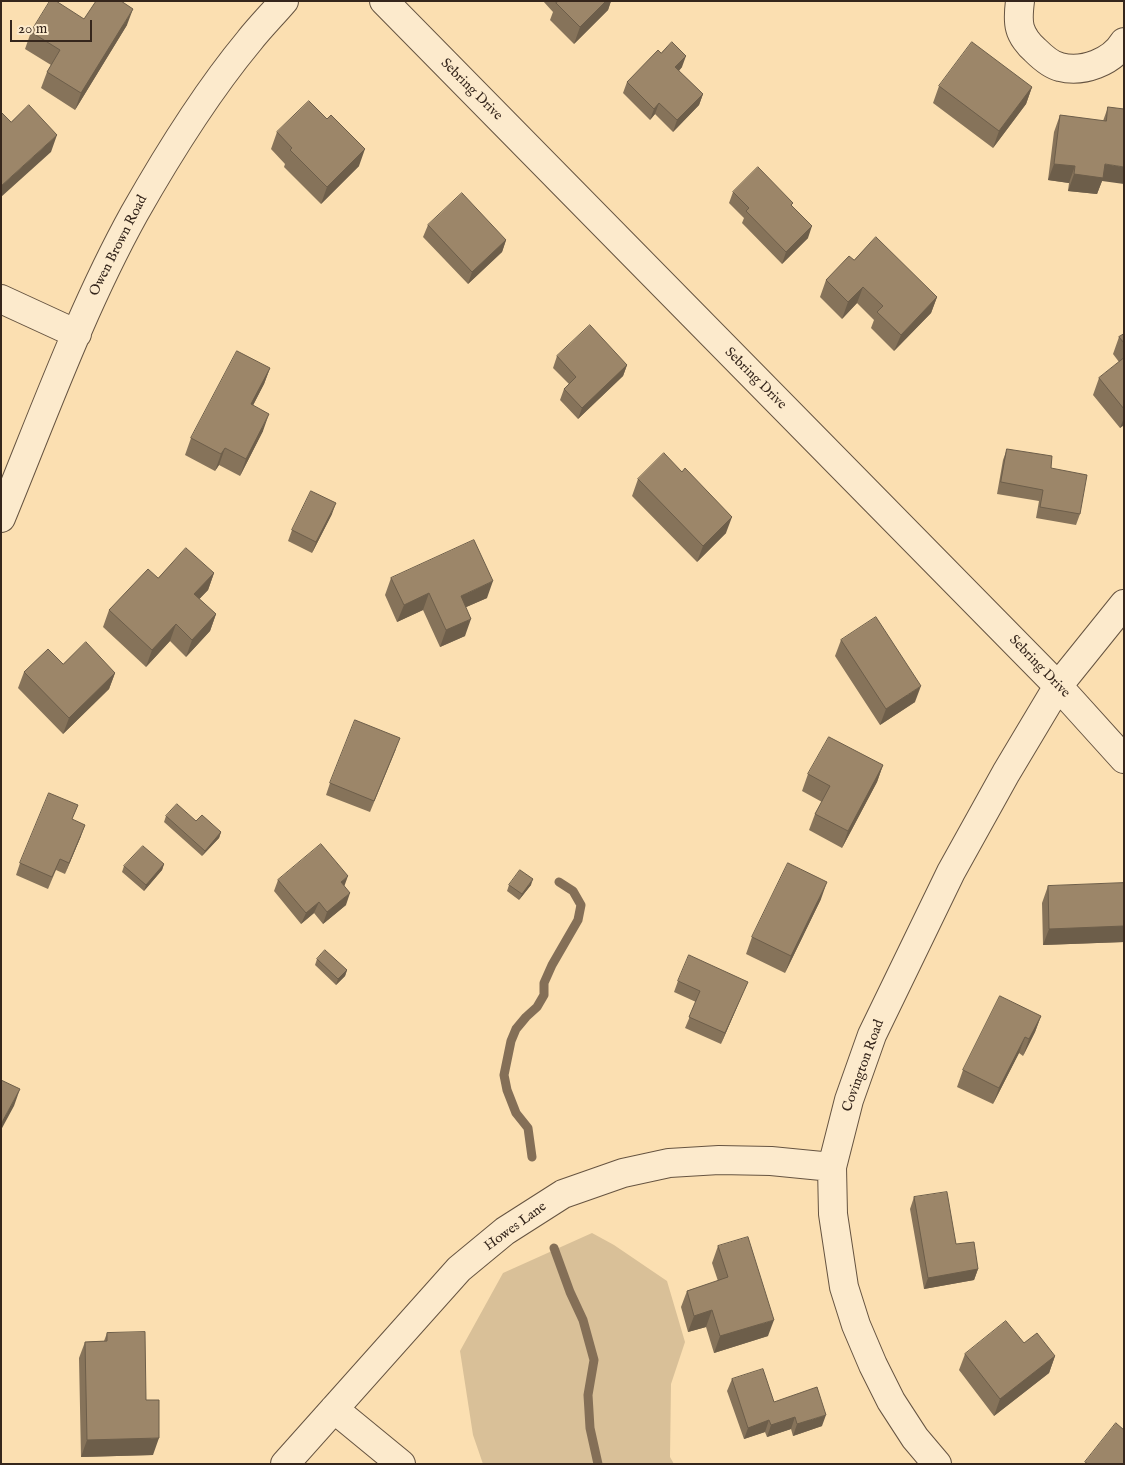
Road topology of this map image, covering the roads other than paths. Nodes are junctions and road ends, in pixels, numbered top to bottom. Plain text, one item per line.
1 (284, 1) edge
2 (384, 1) edge
3 (1020, 1) edge
4 (1124, 42) edge
5 (1, 299) edge
6 (76, 334) junction
7 (1, 518) edge
8 (1124, 604) edge
9 (1058, 686) junction
10 (1124, 759) edge
11 (832, 1166) junction
12 (334, 1409) junction
13 (285, 1464) edge
14 (401, 1464) edge
15 (937, 1464) edge

1 - 6 street, Owen Brown Road
2 - 9 street, Sebring Drive
3 - 4 street
5 - 6 street
6 - 7 street, Owen Brown Road
8 - 9 street, Covington Road
9 - 10 street, Sebring Drive
9 - 11 street, Covington Road
11 - 12 street, Howes Lane
11 - 15 street, Covington Road
12 - 13 street, Howes Lane
12 - 14 street

